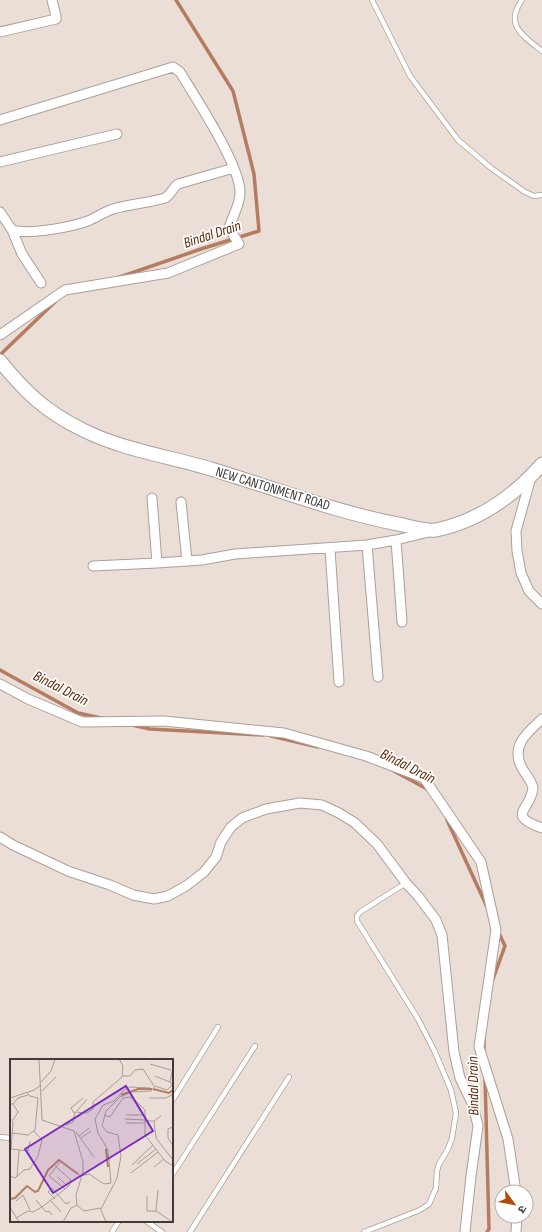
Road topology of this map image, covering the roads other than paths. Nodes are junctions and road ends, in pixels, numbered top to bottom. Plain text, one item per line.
1 (52, 0) edge
2 (372, 0) edge
3 (522, 0) edge
4 (0, 32) edge
5 (542, 51) edge
6 (0, 120) edge
7 (117, 134) dead end
8 (0, 162) edge
9 (234, 168) junction
10 (542, 195) edge
11 (0, 212) edge
12 (12, 230) junction
13 (41, 283) dead end
14 (0, 335) edge
15 (0, 361) edge
16 (542, 464) edge
17 (531, 476) junction
18 (152, 498) dead end
19 (181, 502) dead end
20 (434, 530) junction
21 (396, 540) junction
22 (367, 545) junction
23 (330, 549) junction
24 (187, 561) junction
25 (157, 563) junction
26 (93, 566) dead end
27 (542, 604) edge
28 (402, 622) dead end
29 (378, 677) dead end
30 (339, 682) dead end
31 (0, 684) edge
32 (542, 719) edge
33 (542, 828) edge
34 (0, 837) edge
35 (406, 883) junction
36 (218, 1027) dead end
37 (255, 1046) dead end
38 (289, 1077) dead end
39 (173, 1098) edge
40 (0, 1137) edge
41 (10, 1138) edge
42 (173, 1173) edge
43 (515, 1184) edge
44 (118, 1222) edge
45 (147, 1222) edge
46 (112, 1232) edge
47 (162, 1232) edge
48 (190, 1232) edge
49 (364, 1232) edge
50 (465, 1232) edge

1 - 4 street
2 - 10 lane
3 - 5 lane
6 - 9 street
7 - 8 street
9 - 12 street
9 - 14 street
11 - 12 street
12 - 13 street
15 - 20 street, NEW CANTONMENT ROAD
16 - 17 street, NEW CANTONMENT ROAD
17 - 20 street, NEW CANTONMENT ROAD
17 - 27 street, NEW CANTONMENT ROAD
18 - 25 street
19 - 24 street
20 - 21 street
21 - 22 street
21 - 28 street
22 - 23 street
22 - 29 street
23 - 24 street
23 - 30 street
24 - 25 street
25 - 26 street
31 - 43 street
32 - 33 street
34 - 35 street
35 - 49 lane
35 - 50 street
36 - 39 lane
37 - 42 lane
38 - 48 lane
40 - 41 lane
44 - 46 lane
45 - 47 lane

